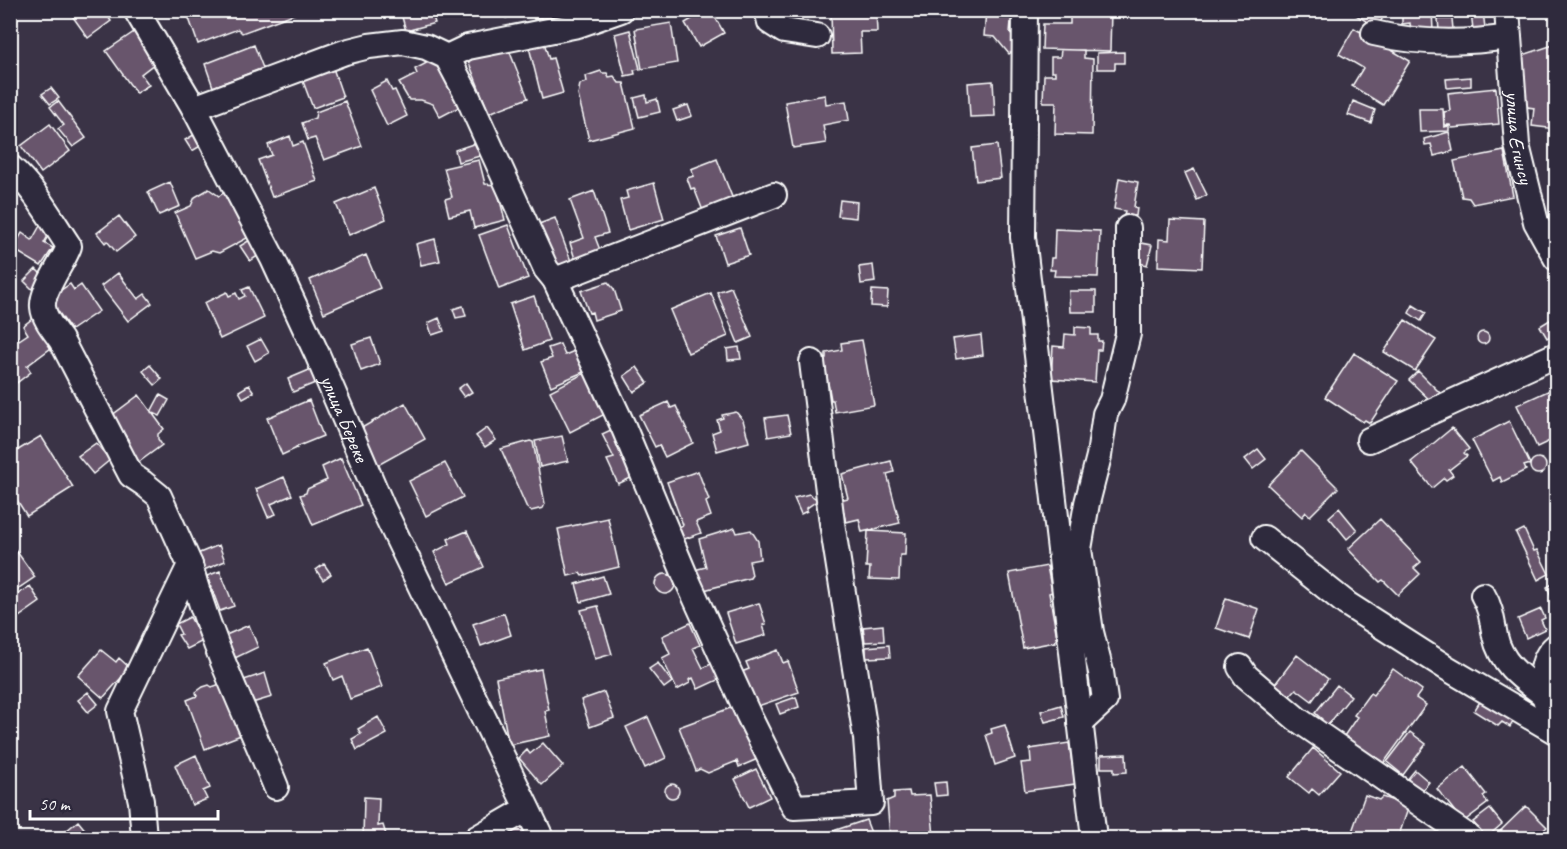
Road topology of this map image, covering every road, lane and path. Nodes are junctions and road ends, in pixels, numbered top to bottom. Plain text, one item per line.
1 (136, 10) edge
2 (621, 10) edge
3 (767, 10) edge
4 (1025, 10) edge
5 (1507, 10) edge
6 (1374, 33) dead end
7 (817, 36) dead end
8 (1508, 37) junction
9 (447, 57) junction
10 (194, 108) junction
11 (10, 167) edge
12 (774, 195) dead end
13 (1128, 228) dead end
14 (1557, 258) edge
15 (555, 280) junction
16 (1557, 355) edge
17 (812, 362) dead end
18 (1369, 440) dead end
19 (1264, 538) dead end
20 (190, 565) junction
21 (1483, 595) dead end
22 (1557, 646) edge
23 (1240, 667) dead end
24 (1543, 694) junction
25 (1080, 723) junction
26 (1557, 730) edge
27 (276, 787) dead end
28 (527, 809) junction
29 (538, 833) dead end
30 (144, 838) edge
31 (477, 838) edge
32 (1094, 838) edge
33 (1470, 838) edge

1 - 10 street, улица Береке
2 - 9 street
3 - 7 street
4 - 25 street
5 - 8 street, улица Егинсу
6 - 8 street
8 - 14 street, улица Егинсу
9 - 10 street
9 - 15 street
10 - 28 street, улица Береке
11 - 20 street
12 - 15 street
13 - 25 street
15 - 17 street
16 - 18 street
19 - 26 street
20 - 27 street
20 - 30 street
21 - 24 street
22 - 24 street
23 - 33 street
24 - 26 street
25 - 32 street
28 - 29 street, улица Береке
28 - 31 street

